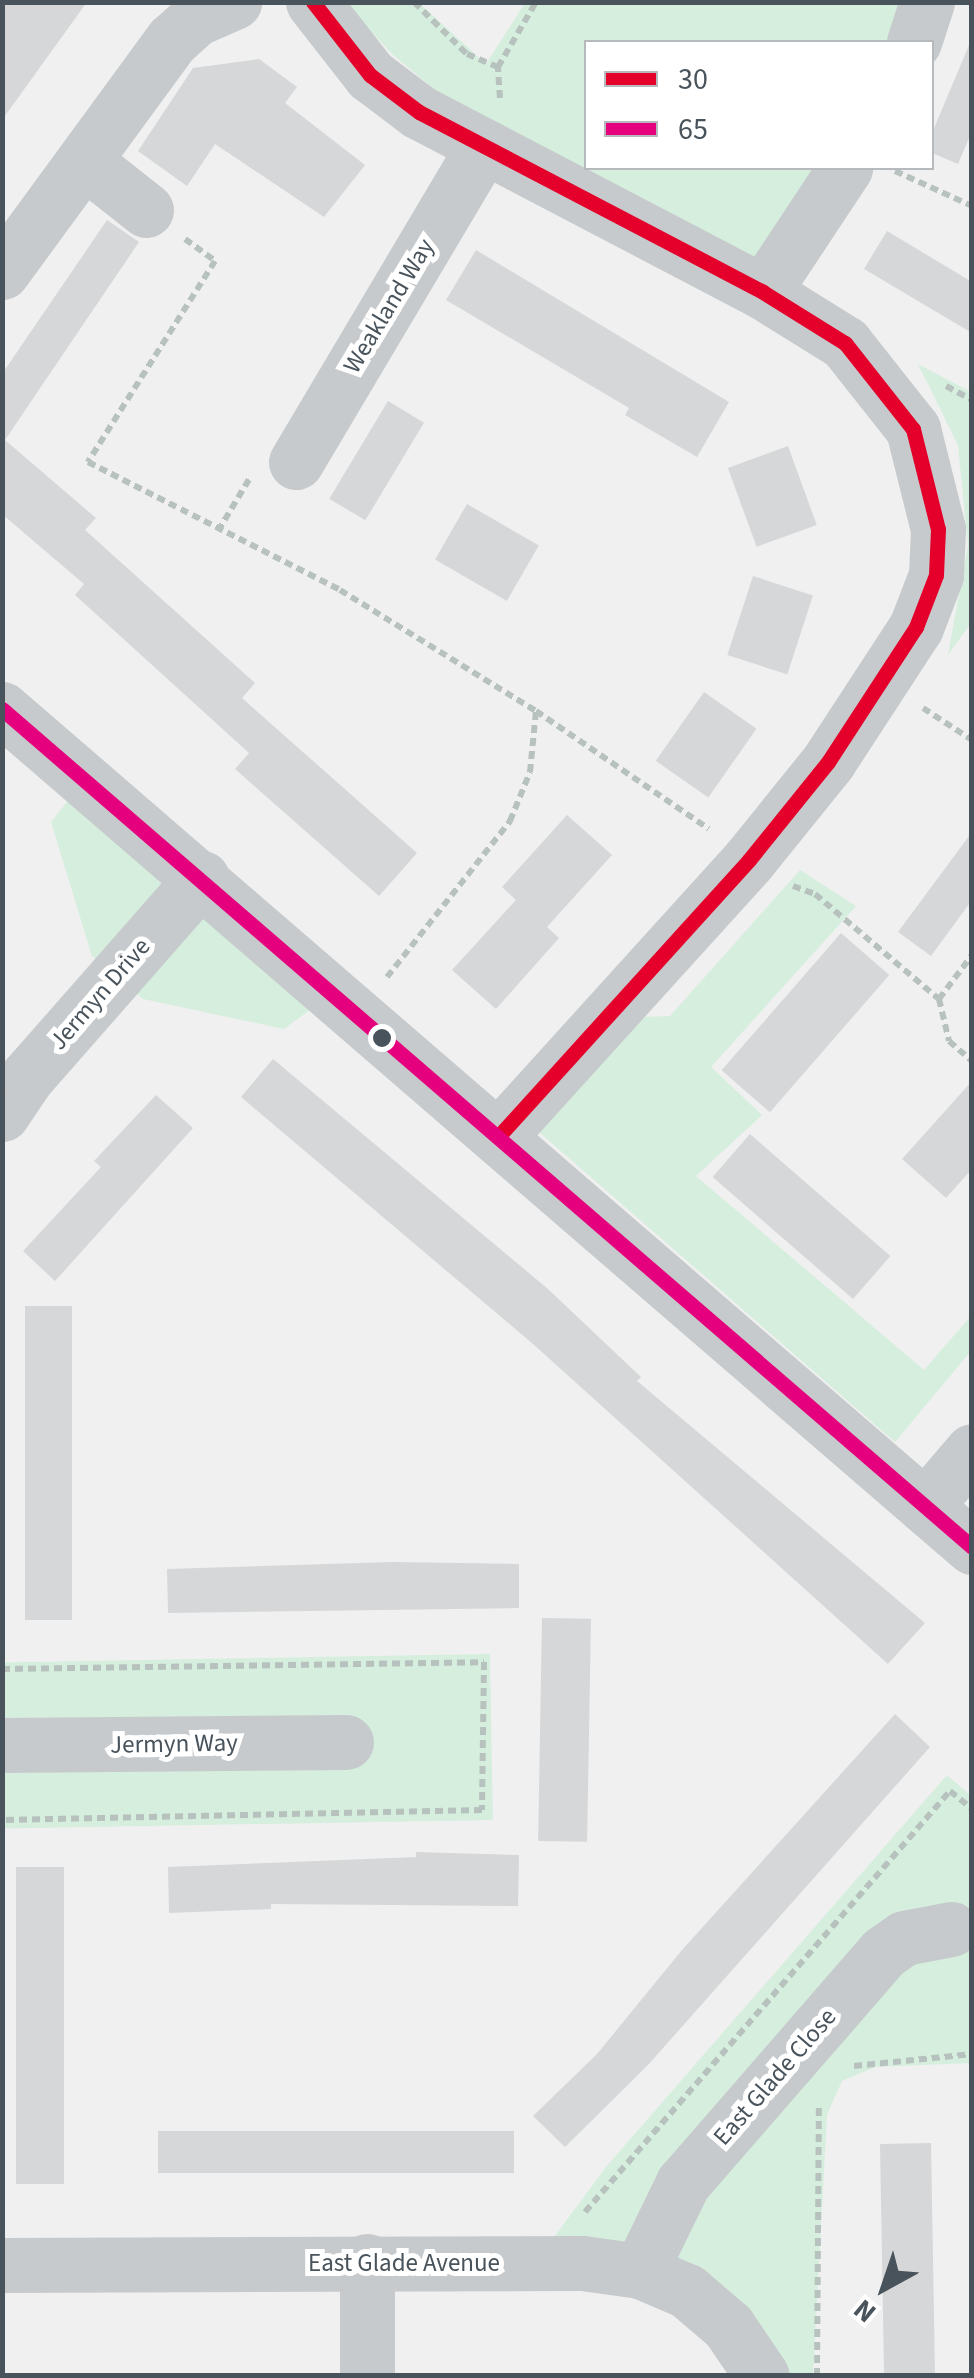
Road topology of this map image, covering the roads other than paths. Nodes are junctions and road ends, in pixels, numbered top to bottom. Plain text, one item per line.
1 (234, 2) edge
2 (313, 2) edge
3 (927, 2) edge
4 (915, 40) edge
5 (482, 150) junction
6 (84, 161) junction
7 (843, 170) edge
8 (146, 210) road end
9 (2, 272) edge
10 (763, 292) junction
11 (296, 462) dead end
12 (2, 709) edge
13 (202, 878) junction
14 (2, 1114) edge
15 (500, 1135) junction
16 (972, 1450) edge
17 (925, 1506) junction
18 (972, 1547) edge
19 (346, 1742) dead end
20 (2, 1746) edge
21 (951, 1929) dead end
22 (368, 2261) junction
23 (2, 2264) edge
24 (640, 2271) junction
25 (368, 2376) edge
26 (762, 2376) edge

1 - 6 street
2 - 5 street
3 - 4 street
5 - 10 street
5 - 11 street, Weakland Way
6 - 8 street
6 - 9 street
7 - 10 street
10 - 15 street
12 - 13 street
13 - 14 street, Jermyn Drive
13 - 15 street
15 - 17 street
16 - 17 street
17 - 18 street
19 - 20 street, Jermyn Way
21 - 24 street, East Glade Close
22 - 23 street, East Glade Avenue
22 - 24 street, East Glade Avenue
22 - 25 street
24 - 26 street, East Glade Avenue

